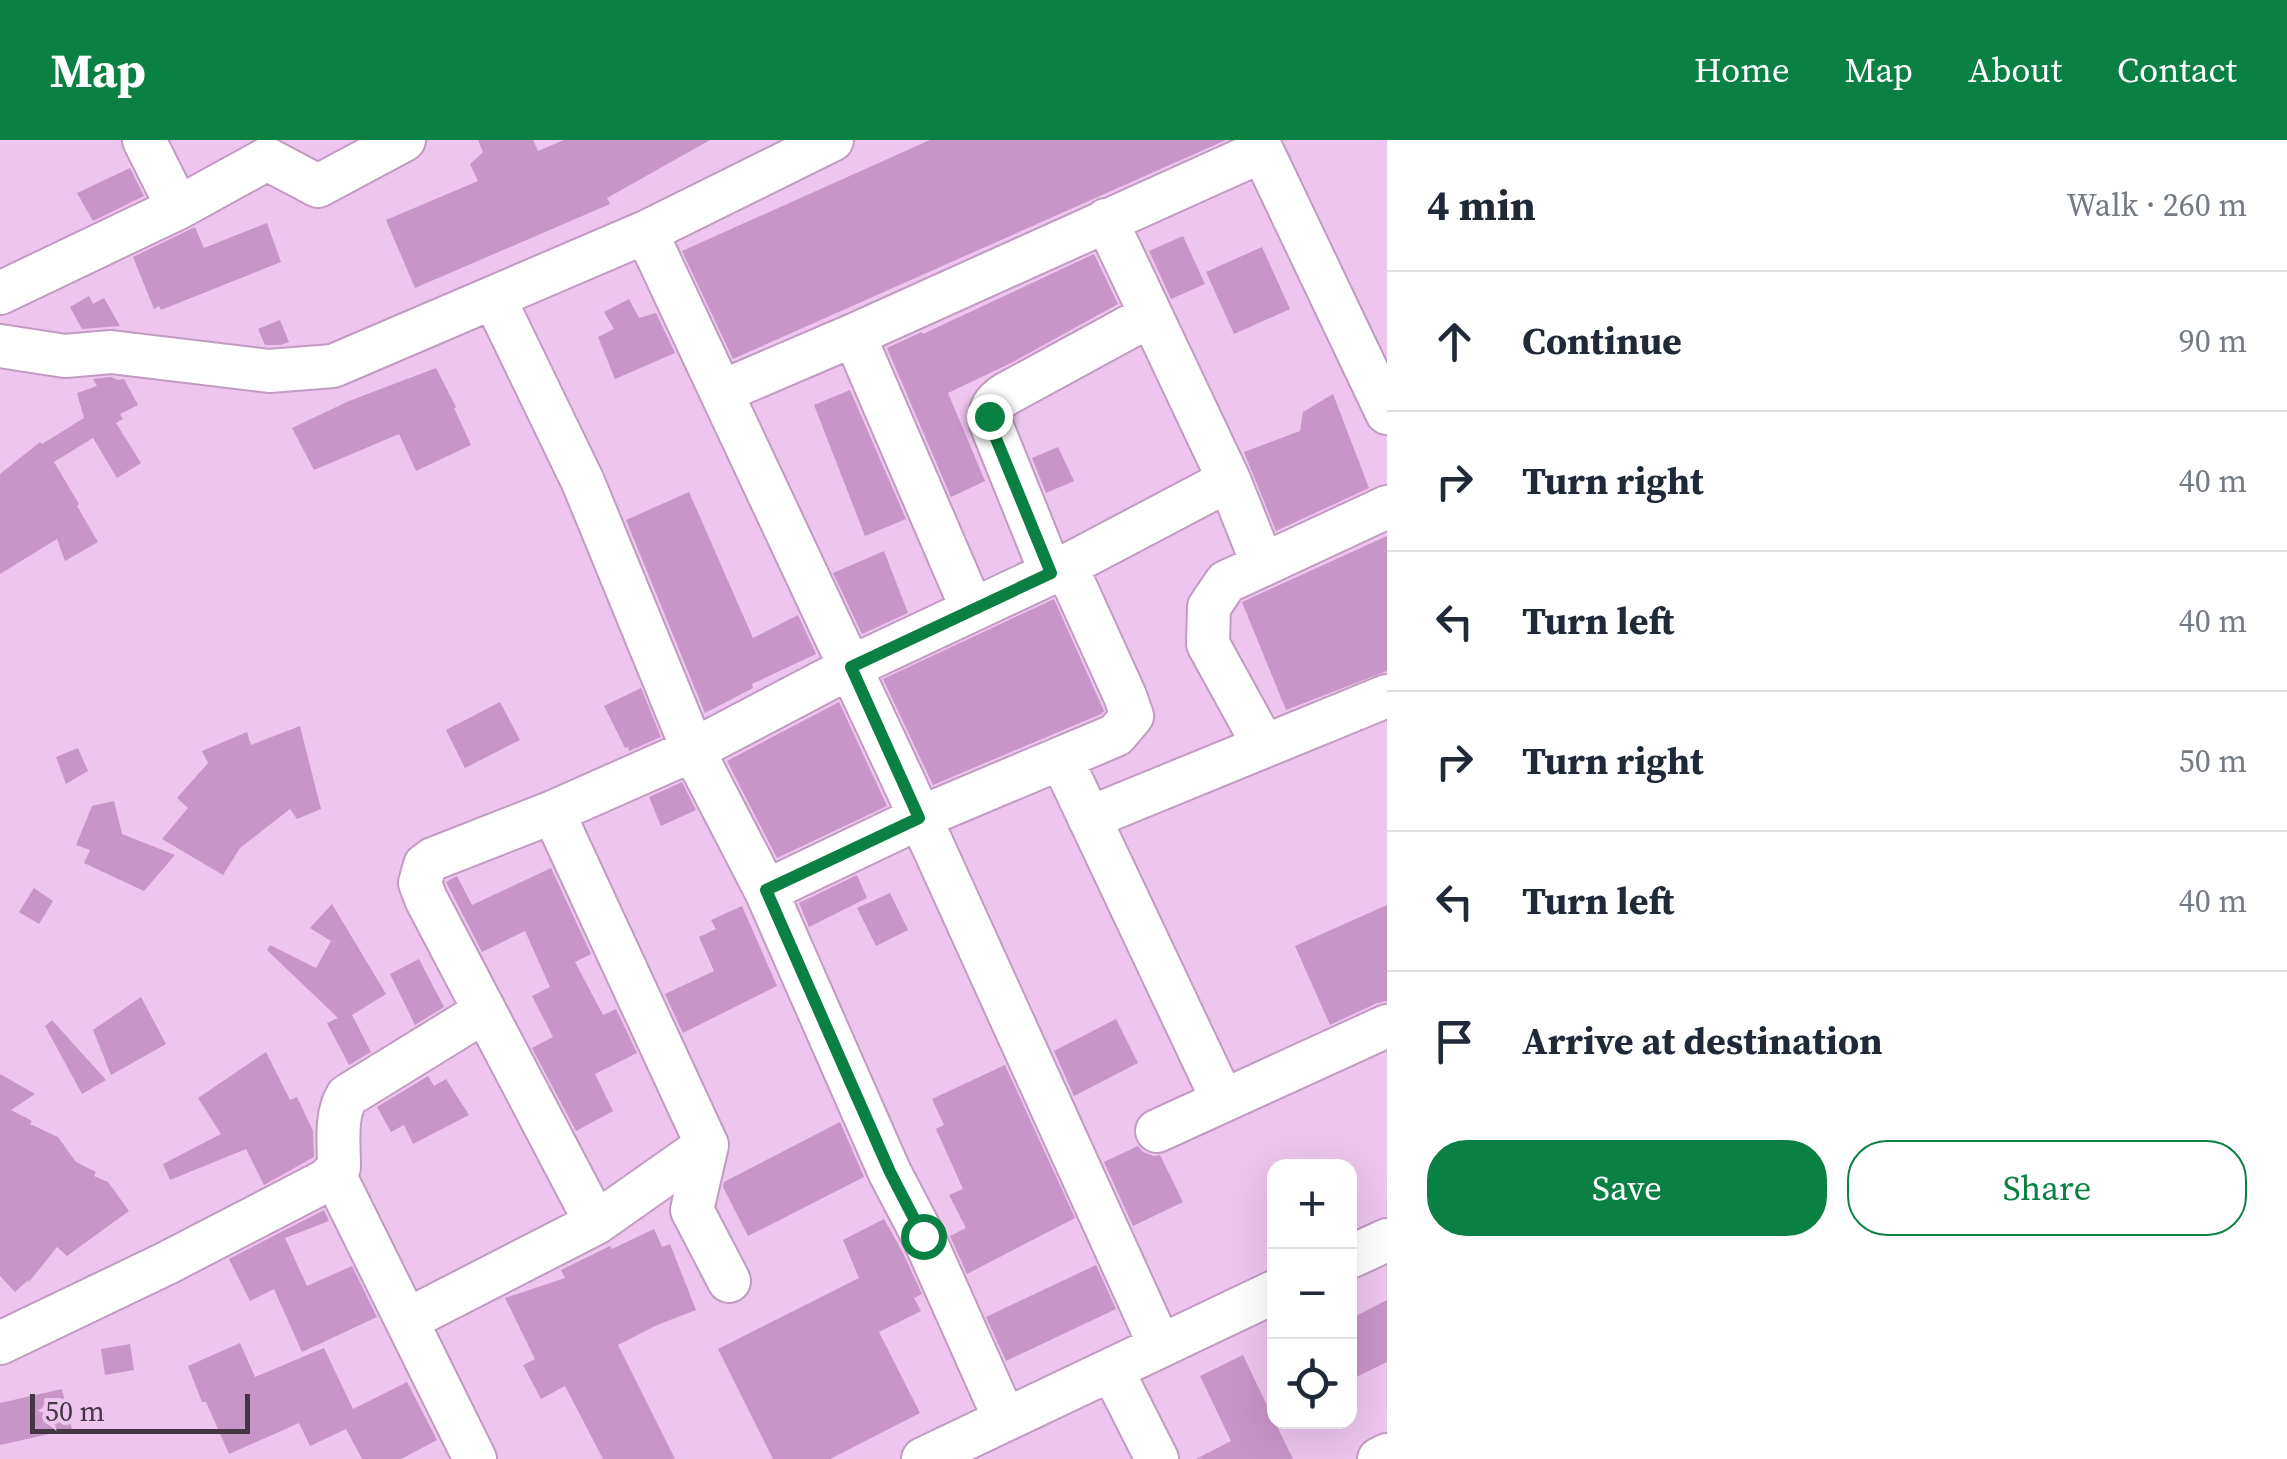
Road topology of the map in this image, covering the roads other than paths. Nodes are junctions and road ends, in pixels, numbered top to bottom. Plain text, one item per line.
1 (144, 140) edge
2 (404, 140) edge
3 (832, 140) edge
4 (1260, 146) edge
5 (261, 149) edge
6 (178, 208) junction
7 (1106, 220) junction
8 (646, 232) junction
9 (0, 293) edge
10 (494, 298) junction
11 (1151, 315) junction
12 (854, 335) junction
13 (0, 346) edge
14 (721, 392) junction
15 (1387, 413) edge
16 (1229, 480) junction
17 (1387, 507) edge
18 (1263, 565) junction
19 (1058, 570) junction
20 (972, 609) junction
21 (851, 667) junction
22 (1387, 696) edge
23 (1264, 746) junction
24 (693, 750) junction
25 (1061, 758) junction
26 (553, 812) junction
27 (919, 818) junction
28 (1089, 818) junction
29 (766, 890) junction
30 (485, 1011) junction
31 (1387, 1026) edge
32 (1223, 1101) junction
33 (1157, 1132) dead end
34 (707, 1145) junction
35 (334, 1174) junction
36 (596, 1223) junction
37 (1387, 1240) edge
38 (1357, 1254) edge
39 (728, 1281) dead end
40 (1267, 1295) edge
41 (406, 1320) junction
42 (0, 1343) edge
43 (1160, 1346) junction
44 (1112, 1370) junction
45 (1004, 1420) junction
46 (1387, 1455) edge
47 (465, 1456) edge
48 (922, 1459) edge
49 (1158, 1459) edge
50 (1379, 1459) edge

1 - 6 street
2 - 5 street
3 - 8 street
4 - 7 street
4 - 15 street
5 - 6 street
6 - 9 street
7 - 11 street
7 - 12 street
8 - 10 street
8 - 14 street
10 - 13 street
10 - 24 street
11 - 16 street
11 - 19 street
12 - 14 street
12 - 20 street
14 - 21 street
16 - 18 street
16 - 19 street
17 - 18 street
18 - 23 street
19 - 20 street
19 - 25 street
20 - 21 street
21 - 24 street
21 - 27 street
22 - 23 street
23 - 28 street
24 - 26 street
24 - 29 street
25 - 27 street
25 - 28 street
26 - 30 street
26 - 34 street
27 - 29 street
27 - 43 street
28 - 32 street
29 - 45 street
30 - 35 street
30 - 36 street
31 - 32 street
32 - 33 street
34 - 36 street
34 - 39 street
35 - 41 street
35 - 42 street
36 - 41 street
37 - 38 street
40 - 43 street
41 - 47 street
43 - 44 street
44 - 45 street
44 - 49 street
45 - 48 street
46 - 50 street

